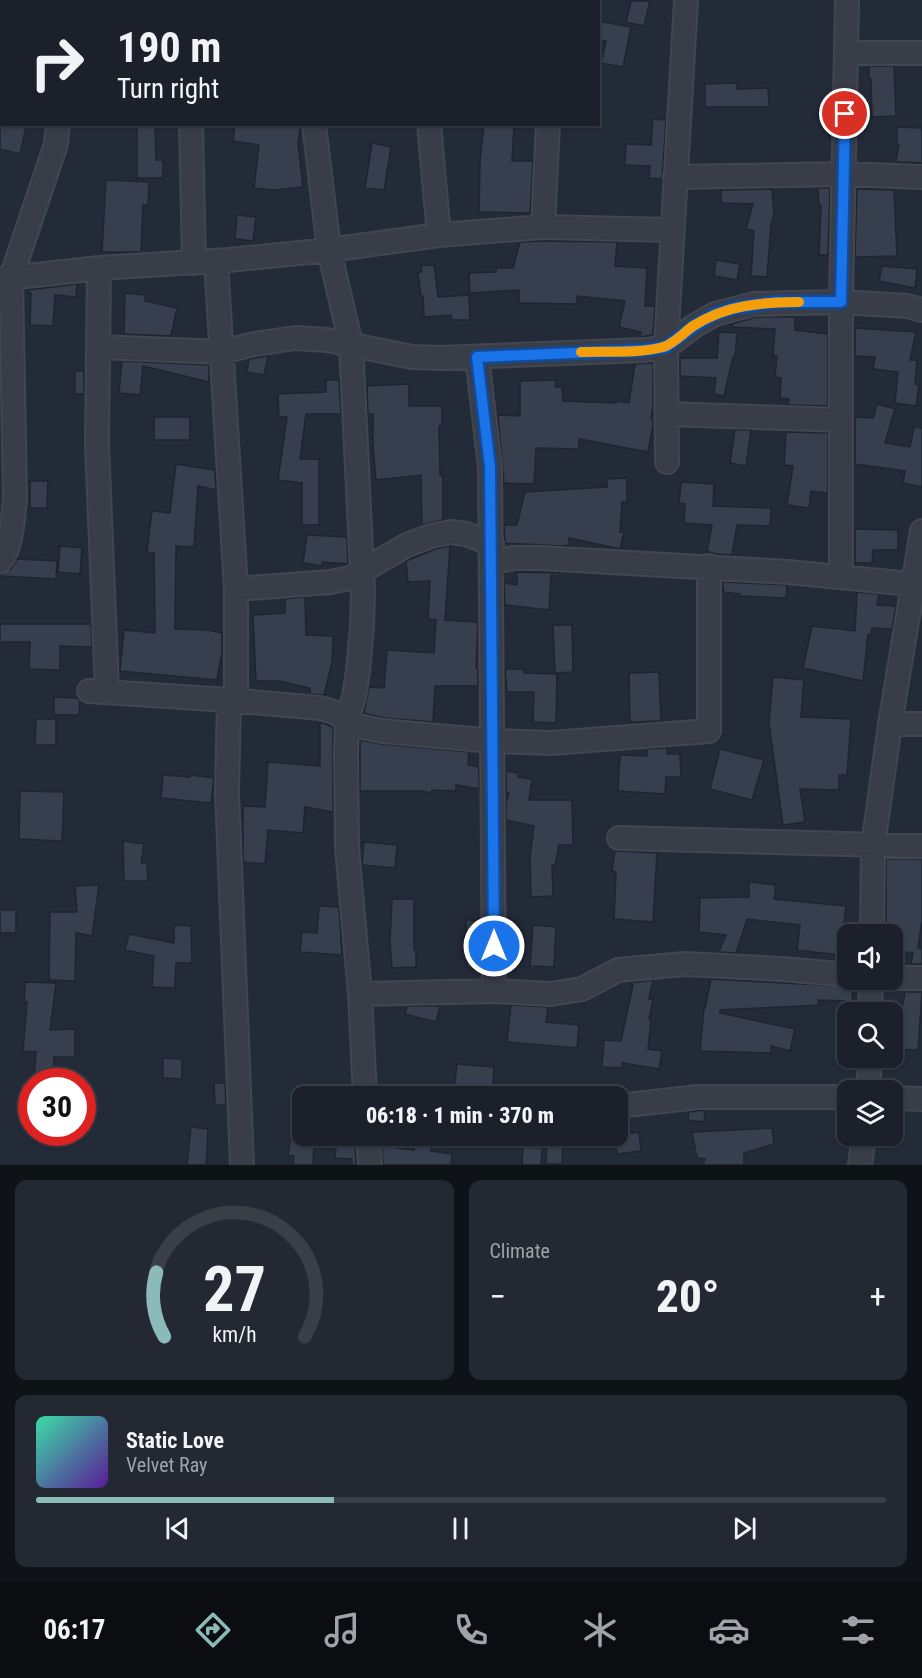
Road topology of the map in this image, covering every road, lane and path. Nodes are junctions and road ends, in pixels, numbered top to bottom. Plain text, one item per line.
1 (686, 0) edge
2 (847, 0) edge
3 (847, 53) junction
4 (922, 53) edge
5 (58, 126) edge
6 (190, 126) edge
7 (314, 126) edge
8 (429, 126) edge
9 (548, 126) edge
10 (843, 174) junction
11 (675, 177) junction
12 (922, 177) edge
13 (543, 227) junction
14 (671, 230) junction
15 (439, 235) junction
16 (329, 250) junction
17 (205, 262) junction
18 (99, 268) junction
19 (6, 278) edge
20 (841, 302) junction
21 (922, 310) edge
22 (351, 344) junction
23 (99, 347) junction
24 (666, 347) junction
25 (221, 352) junction
26 (477, 357) junction
27 (667, 414) junction
28 (841, 420) junction
29 (667, 462) dead end
30 (922, 531) edge
31 (492, 553) junction
32 (0, 561) edge
33 (709, 566) junction
34 (362, 572) junction
35 (841, 577) junction
36 (917, 585) edge
37 (236, 589) junction
38 (232, 700) junction
39 (347, 720) junction
40 (890, 724) junction
41 (922, 724) edge
42 (493, 741) junction
43 (619, 838) dead end
44 (873, 846) junction
45 (922, 846) edge
46 (872, 924) edge
47 (837, 974) edge
48 (903, 978) edge
49 (922, 978) edge
50 (494, 991) junction
51 (360, 994) junction
52 (365, 1086) edge
53 (837, 1097) edge
54 (903, 1098) edge
55 (922, 1099) edge
56 (628, 1105) edge
57 (369, 1146) edge
58 (863, 1146) edge
59 (242, 1165) edge
60 (370, 1165) edge
61 (860, 1165) edge

1 - 11 street
2 - 3 street
3 - 4 street
3 - 10 street
5 - 19 street
6 - 17 street
7 - 16 street
8 - 15 street
9 - 13 street
10 - 11 street
10 - 12 street
10 - 20 street
11 - 14 street
13 - 14 street
13 - 15 street
14 - 24 street
15 - 16 street
16 - 17 street
16 - 22 street
17 - 18 street
17 - 25 street
18 - 19 street
18 - 23 street
19 - 32 street
20 - 21 street
20 - 24 street
20 - 28 street
22 - 25 street
22 - 26 street
22 - 34 street
23 - 25 street
23 - 38 street
24 - 26 street
24 - 27 street
25 - 37 street
26 - 31 street
27 - 28 street
27 - 29 street
28 - 35 street
30 - 36 street
31 - 33 street
31 - 34 street
31 - 42 street
33 - 35 street
33 - 42 street
34 - 37 street
34 - 39 street
35 - 36 street
36 - 40 street
37 - 38 street
38 - 39 street
38 - 59 street
39 - 42 street
39 - 51 street
40 - 41 street
40 - 44 street
42 - 50 street
43 - 44 street
44 - 45 street
44 - 46 street
47 - 50 street
48 - 49 street
50 - 51 street
51 - 52 street
53 - 56 street
54 - 55 street
57 - 60 street
58 - 61 street

